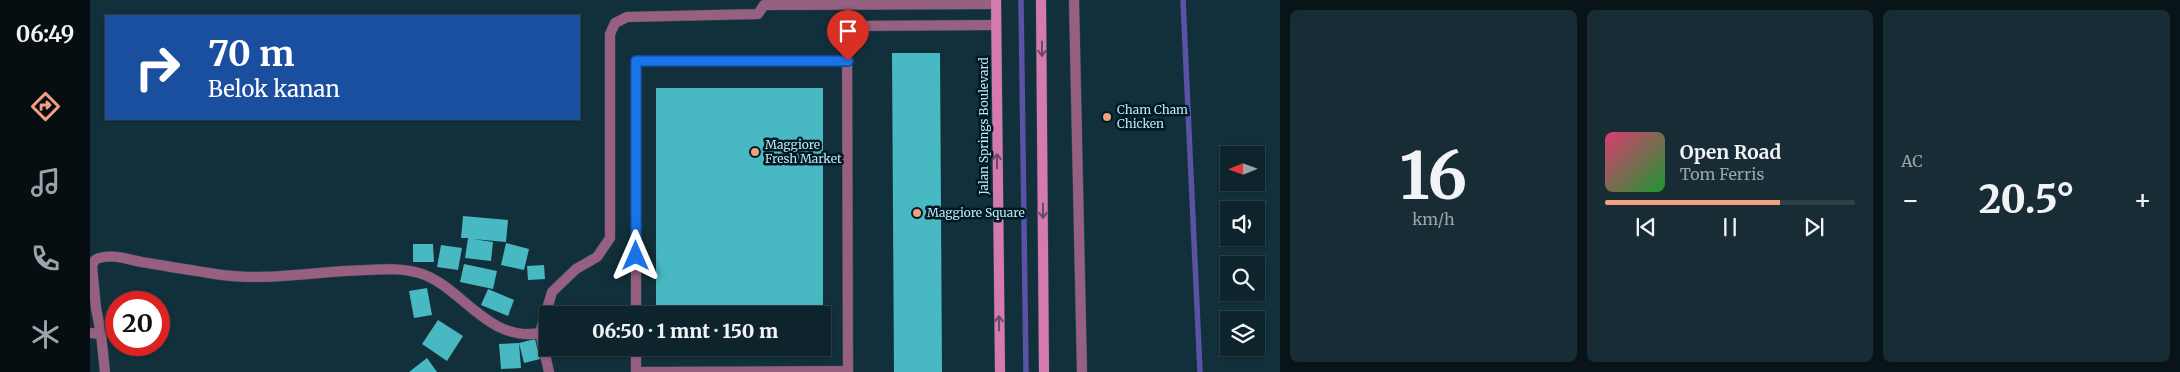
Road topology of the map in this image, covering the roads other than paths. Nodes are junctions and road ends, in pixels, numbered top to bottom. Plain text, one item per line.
1 (1041, 0) edge
2 (1074, 0) edge
3 (996, 2) edge
4 (996, 25) junction
5 (848, 61) junction
6 (548, 306) edge
7 (636, 306) edge
8 (90, 332) edge
9 (101, 334) junction
10 (539, 334) edge
11 (545, 356) edge
12 (636, 356) edge
13 (848, 371) edge
14 (105, 372) edge
15 (549, 372) edge
16 (781, 372) edge
17 (1000, 372) edge
18 (1044, 372) edge
19 (1082, 372) edge

1 -> 18 main road
2 - 19 street
3 - 4 main road, Jalan Springs Boulevard
3 - 6 street
4 - 5 street
17 -> 4 main road, Jalan Springs Boulevard
5 - 7 street
5 - 13 street
8 - 9 street
9 - 10 street
9 - 14 street
11 - 15 street
12 - 16 street
13 - 16 street

